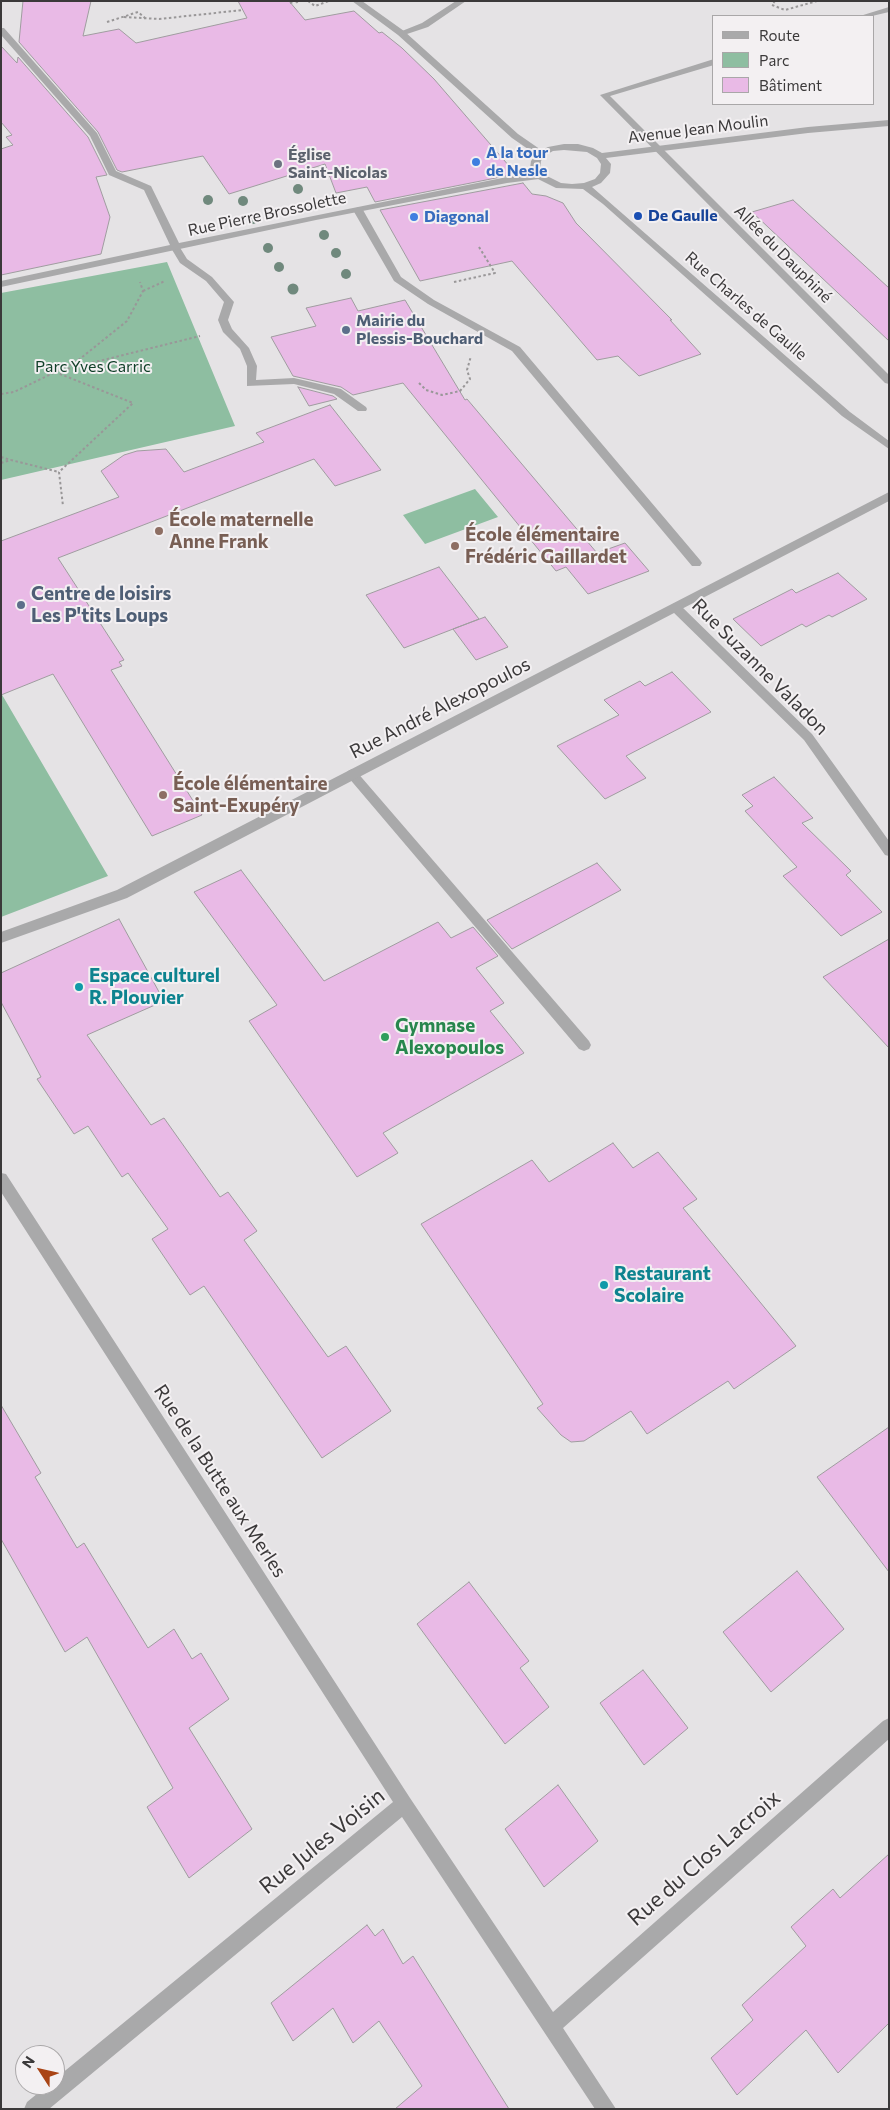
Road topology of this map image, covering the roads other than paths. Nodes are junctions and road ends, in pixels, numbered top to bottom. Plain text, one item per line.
1 (356, 1) edge
2 (462, 1) edge
3 (889, 9) edge
4 (868, 15) edge
5 (1, 30) edge
6 (401, 33) junction
7 (712, 63) edge
8 (889, 123) edge
9 (657, 149) junction
10 (541, 154) junction
11 (600, 156) junction
12 (539, 176) junction
13 (585, 186) junction
14 (358, 210) junction
15 (176, 248) junction
16 (1, 284) edge
17 (889, 381) edge
18 (362, 409) dead end
19 (889, 446) edge
20 (889, 496) edge
21 (696, 563) dead end
22 (675, 607) junction
23 (352, 774) junction
24 (889, 851) edge
25 (1, 938) edge
26 (584, 1045) dead end
27 (1, 1179) edge
28 (889, 1727) edge
29 (404, 1804) junction
30 (551, 2026) junction
31 (34, 2109) edge
32 (606, 2109) edge

1 - 6 street
2 - 6 street
3 - 4 street
5 - 15 street
6 - 10 street
7 - 9 street, Allée du Dauphiné
8 - 9 street, Avenue Jean Moulin
9 - 11 street, Avenue Jean Moulin
9 - 17 street, Allée du Dauphiné
10 - 11 street
10 - 12 street
11 - 13 street
12 - 13 street
12 - 14 street, Rue Pierre Brossolette
13 - 19 street, Rue Charles de Gaulle
14 - 15 street, Rue Pierre Brossolette
14 - 21 street
15 - 16 street, Rue Pierre Brossolette
15 - 18 street
20 - 22 street, Rue André Alexopoulos
22 - 23 street, Rue André Alexopoulos
22 - 24 street, Rue Suzanne Valadon
23 - 25 street, Rue André Alexopoulos
23 - 26 street
27 - 29 street, Rue de la Butte aux Merles
28 - 30 street, Rue du Clos Lacroix
29 - 30 street, Rue Jules Voisin
29 - 31 street, Rue Jules Voisin
30 - 32 street, Rue Jules Voisin

